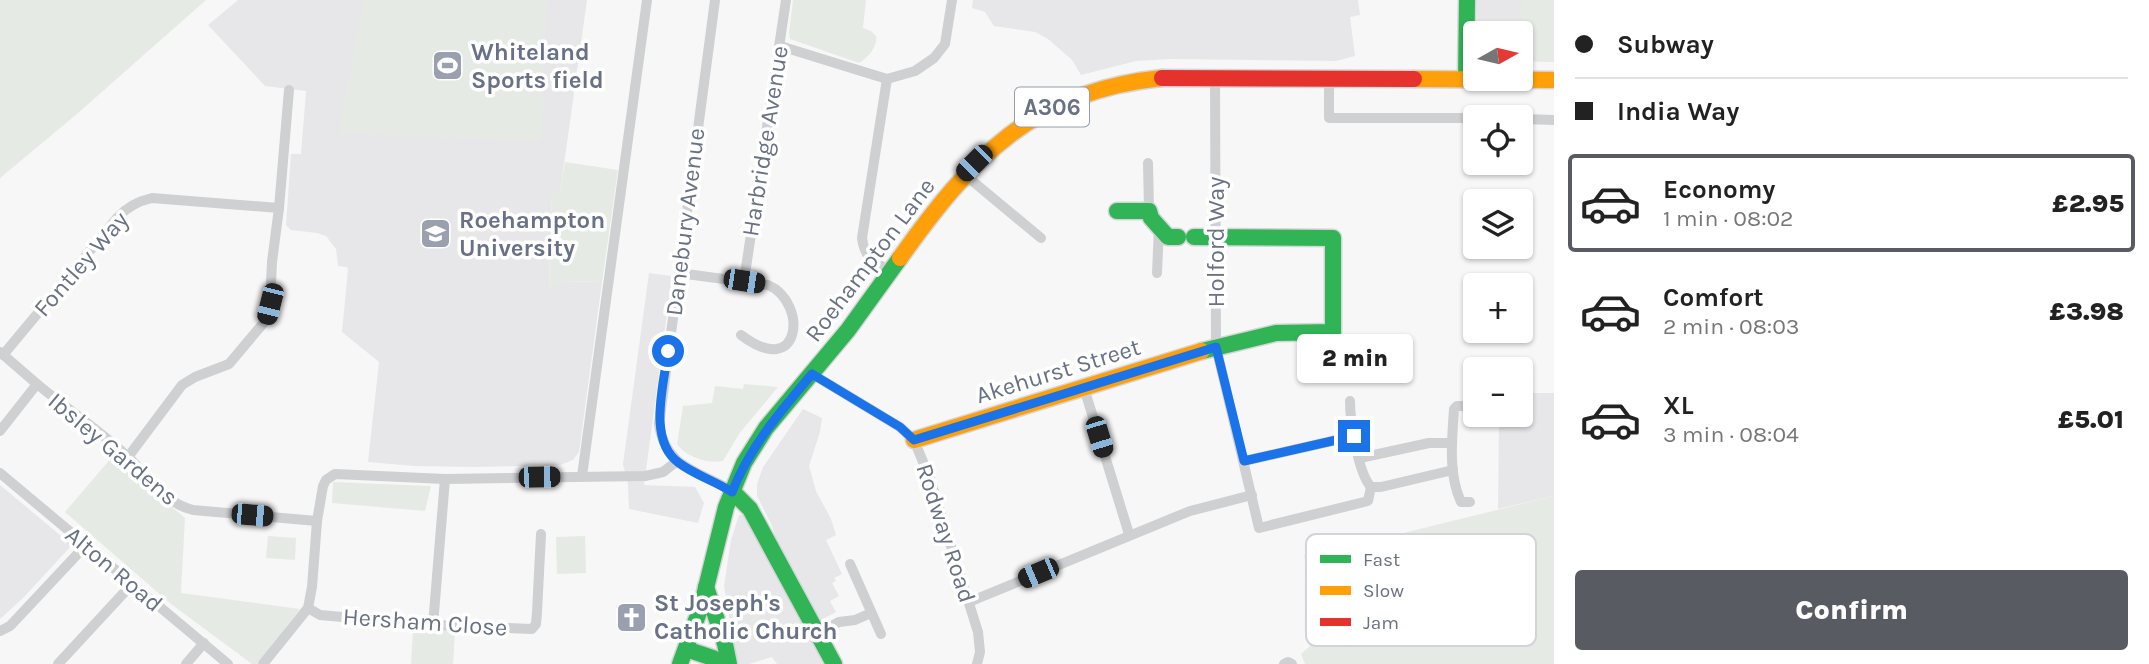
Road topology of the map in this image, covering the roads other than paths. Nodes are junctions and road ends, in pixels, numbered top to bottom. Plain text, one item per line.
1 (647, 0) edge
2 (715, 0) edge
3 (786, 0) edge
4 (952, 0) edge
5 (1467, 0) edge
6 (1467, 21) edge
7 (780, 46) junction
8 (1215, 77) junction
9 (1329, 77) junction
10 (887, 79) junction
11 (1463, 79) edge
12 (1533, 79) edge
13 (1554, 79) edge
14 (289, 90) dead end
15 (1463, 118) edge
16 (1533, 119) edge
17 (1554, 120) edge
18 (1148, 163) dead end
19 (964, 174) junction
20 (279, 208) junction
21 (1117, 211) dead end
22 (1149, 211) junction
23 (1159, 228) junction
24 (1178, 237) dead end
25 (1194, 237) dead end
26 (1216, 237) junction
27 (1041, 238) dead end
28 (890, 271) junction
29 (679, 273) junction
30 (1157, 273) dead end
31 (744, 281) junction
32 (741, 335) dead end
33 (1216, 347) junction
34 (2, 354) edge
35 (812, 374) junction
36 (37, 384) junction
37 (1084, 388) junction
38 (1350, 401) dead end
39 (1463, 406) edge
40 (0, 431) edge
41 (1354, 436) junction
42 (914, 440) junction
43 (1452, 443) junction
44 (128, 457) junction
45 (1360, 458) junction
46 (676, 461) junction
47 (1244, 461) junction
48 (1453, 470) junction
49 (0, 472) edge
50 (582, 476) junction
51 (445, 479) junction
52 (1371, 487) junction
53 (732, 492) junction
54 (1252, 495) junction
55 (1470, 502) dead end
56 (317, 520) junction
57 (541, 534) dead end
58 (1129, 534) junction
59 (86, 545) junction
60 (850, 564) dead end
61 (132, 584) junction
62 (706, 587) junction
63 (969, 602) junction
64 (308, 608) junction
65 (871, 613) junction
66 (433, 625) junction
67 (0, 631) edge
68 (817, 634) junction
69 (880, 634) dead end
70 (204, 643) junction
71 (683, 656) edge
72 (58, 664) edge
73 (186, 664) edge
74 (228, 664) edge
75 (263, 664) edge
76 (719, 664) edge
77 (729, 664) edge
78 (834, 664) edge
79 (977, 664) edge
80 (1284, 664) edge
81 (1292, 664) edge

1 - 50 street
2 - 29 street, Danebury Avenue
3 - 7 street, Harbridge Avenue
4 - 10 street
5 - 6 main road
7 - 10 street
7 - 31 street, Harbridge Avenue
8 - 9 main road, Roehampton Lane / A306
8 - 19 main road, Roehampton Lane / A306
8 - 26 street, Holford Way
9 - 11 main road, Roehampton Lane / A306
9 - 15 street
10 - 28 street
12 - 13 main road, Roehampton Lane / A306
14 - 20 street
16 - 17 street
18 - 22 street
19 - 27 street
19 - 28 main road, Roehampton Lane / A306
20 - 34 street, Fontley Way
20 - 44 street
21 - 22 main road
22 - 23 main road
23 - 24 main road
23 - 30 street
25 - 26 main road
26 - 33 street, Holford Way
26 - 33 main road, Akehurst Street
28 - 35 main road, Roehampton Lane / A306
29 - 31 street
29 - 46 street, Danebury Avenue
31 - 32 street
33 - 37 main road, Akehurst Street
33 - 47 street, Holford Way
34 - 36 street, Ibsley Gardens
35 - 42 street, Rodway Road
35 - 53 main road, Roehampton Lane / A306
36 - 40 street, Ibsley Gardens
36 - 44 street, Ibsley Gardens
37 - 42 main road, Akehurst Street
37 - 58 street
38 - 41 street
39 - 43 street
41 - 45 street
41 - 47 street
42 - 63 street, Rodway Road
43 - 45 street
43 - 48 street
44 - 56 street, Ibsley Gardens
45 - 52 street
46 - 50 street
46 - 53 street
47 - 54 street, Holford Way
48 - 52 street
48 - 55 street
49 - 59 street, Alton Road
50 - 51 street
51 - 56 street
51 - 66 street
52 - 54 street, Holford Way
53 - 62 main road, Roehampton Lane / A306
53 - 68 main road
54 - 58 street
56 - 64 street
57 - 66 street, Hersham Close
58 - 63 street
59 - 61 street, Alton Road
59 - 67 street
60 - 65 street
61 - 70 street, Alton Road
61 - 72 street
62 - 71 main road, Roehampton Lane / A306
62 - 77 main road
63 - 79 street, Rodway Road
64 - 66 street, Hersham Close
64 - 75 street
65 - 68 street
65 - 69 street
68 - 78 main road
70 - 73 street
70 - 74 street, Alton Road
71 - 76 main road
80 - 81 street

